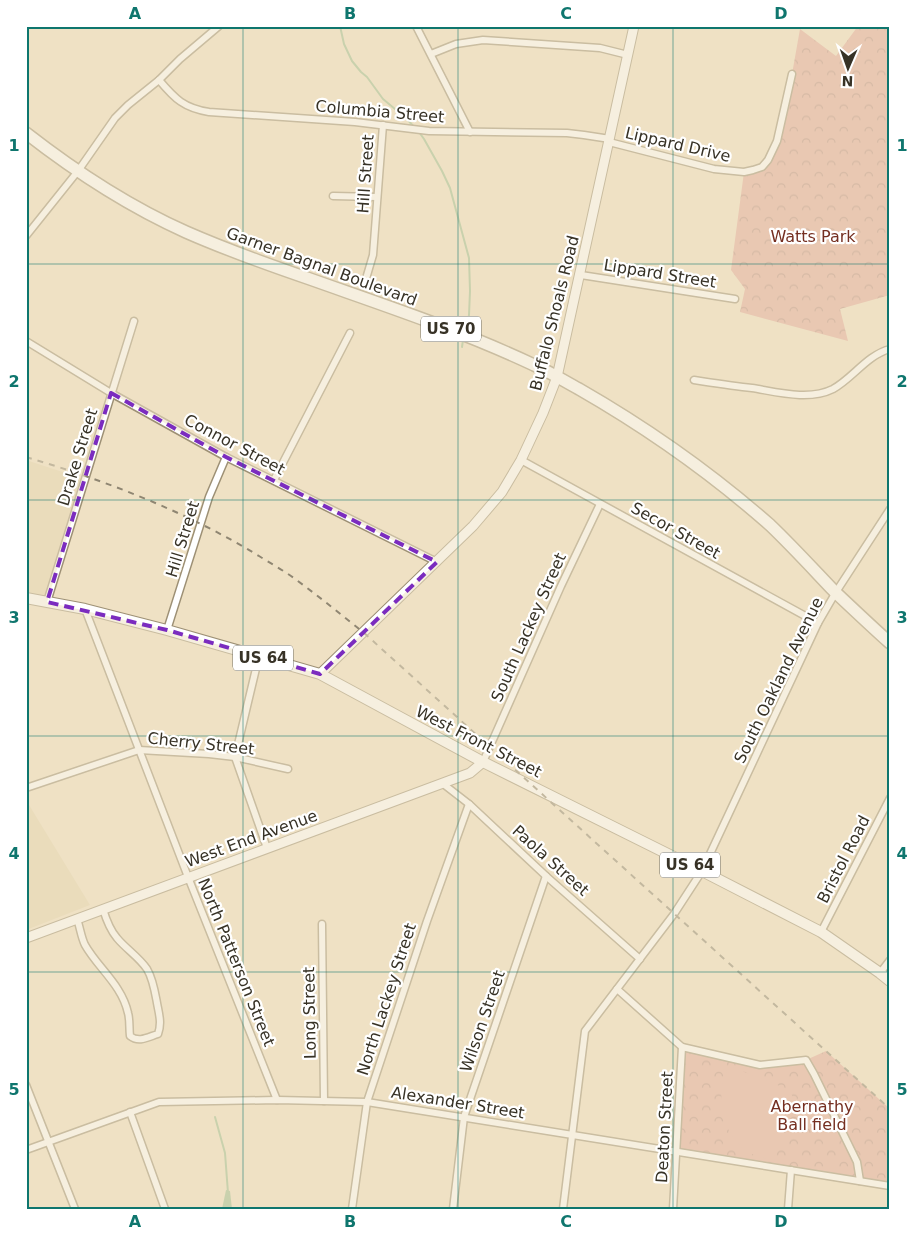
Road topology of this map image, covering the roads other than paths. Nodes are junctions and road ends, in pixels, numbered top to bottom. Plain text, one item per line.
1 (219, 26) edge
2 (416, 26) edge
3 (634, 26) edge
4 (431, 54) junction
5 (628, 55) junction
6 (792, 74) dead end
7 (159, 80) junction
8 (382, 125) junction
9 (470, 132) junction
10 (26, 133) edge
11 (609, 141) junction
12 (78, 172) junction
13 (333, 196) dead end
14 (377, 197) junction
15 (26, 236) edge
16 (580, 275) junction
17 (364, 282) dead end
18 (735, 299) dead end
19 (134, 321) dead end
20 (350, 333) dead end
21 (26, 340) edge
22 (890, 349) edge
23 (557, 377) junction
24 (694, 380) dead end
25 (111, 393) junction
26 (226, 457) junction
27 (521, 460) junction
28 (274, 480) junction
29 (600, 504) junction
30 (890, 509) edge
31 (437, 562) junction
32 (836, 592) junction
33 (26, 598) edge
34 (46, 602) junction
35 (85, 609) junction
36 (818, 623) junction
37 (167, 630) junction
38 (890, 643) edge
39 (259, 656) junction
40 (320, 674) junction
41 (139, 750) junction
42 (235, 757) junction
43 (483, 762) junction
44 (288, 769) dead end
45 (442, 783) junction
46 (26, 788) edge
47 (890, 798) edge
48 (469, 804) junction
49 (267, 848) junction
50 (702, 871) junction
51 (546, 876) junction
52 (188, 878) junction
53 (103, 909) junction
54 (77, 919) junction
55 (322, 924) dead end
56 (821, 932) junction
57 (26, 938) edge
58 (640, 959) junction
59 (890, 960) edge
60 (880, 972) junction
61 (890, 981) edge
62 (617, 988) junction
63 (682, 1047) junction
64 (26, 1085) edge
65 (277, 1100) junction
66 (324, 1101) junction
67 (367, 1102) junction
68 (130, 1112) junction
69 (464, 1117) junction
70 (572, 1134) junction
71 (49, 1141) junction
72 (26, 1150) edge
73 (676, 1151) junction
74 (790, 1170) junction
75 (860, 1181) junction
76 (890, 1186) edge
77 (75, 1209) edge
78 (165, 1209) edge
79 (352, 1209) edge
80 (453, 1209) edge
81 (563, 1209) edge
82 (673, 1209) edge
83 (788, 1209) edge

1 - 7 street
2 - 4 street
3 - 5 street, Buffalo Shoals Road
4 - 5 street
4 - 9 street
5 - 11 street, Buffalo Shoals Road
6 - 11 street, Lippard Drive
7 - 8 street, Columbia Street
7 - 12 street
8 - 9 street, Columbia Street
8 - 14 street, Hill Street
9 - 11 street, Columbia Street
10 - 12 highway, Garner Bagnal Boulevard / US 70
11 - 16 street, Buffalo Shoals Road
12 - 15 street
12 - 23 highway, Garner Bagnal Boulevard / US 70
13 - 14 street
14 - 17 street, Hill Street
16 - 18 street, Lippard Street
16 - 23 street, Buffalo Shoals Road
19 - 25 street, Drake Street
20 - 28 street
21 - 25 street, Connor Street
22 - 24 street
23 - 27 street, Buffalo Shoals Road
23 - 32 highway, Garner Bagnal Boulevard / US 70
25 - 26 street, Connor Street
25 - 34 street, Drake Street
26 - 28 street, Connor Street
26 - 37 street, Hill Street
27 - 29 street, Secor Street
27 - 31 street, Buffalo Shoals Road
28 - 31 street, Connor Street
29 - 36 street, Secor Street
29 - 43 street, South Lackey Street
30 - 32 street, South Oakland Avenue
31 - 40 street, Buffalo Shoals Road
32 - 36 street, South Oakland Avenue
32 - 38 highway, Garner Bagnal Boulevard / US 70
33 - 34 main road, West Front Street / US 64
34 - 35 main road, West Front Street / US 64
35 - 37 main road, West Front Street / US 64
35 - 41 street, North Patterson Street
36 - 50 street, South Oakland Avenue
37 - 39 main road, West Front Street / US 64
39 - 40 main road, West Front Street / US 64
39 - 42 street
40 - 43 main road, West Front Street / US 64
41 - 42 street, Cherry Street
41 - 46 street, Cherry Street
41 - 52 street, North Patterson Street
42 - 44 street, Cherry Street
42 - 49 street
43 - 45 street, West End Avenue
43 - 50 main road, West Front Street / US 64
45 - 48 street, Paola Street
45 - 49 street, West End Avenue
47 - 56 street, Bristol Road
48 - 51 street, Paola Street
48 - 67 street, North Lackey Street
49 - 52 street, West End Avenue
50 - 56 main road, West Front Street / US 64
50 - 58 street, South Oakland Avenue
51 - 58 street, Paola Street
51 - 69 street, Wilson Street
52 - 53 street, West End Avenue
52 - 65 street, North Patterson Street
53 - 54 street, West End Avenue
53 - 54 street
54 - 57 street, West End Avenue
55 - 66 street, Long Street
56 - 60 main road, West Front Street / US 64
58 - 62 street, South Oakland Avenue
59 - 60 street
60 - 61 main road, West Front Street / US 64
62 - 63 street
62 - 70 street, South Oakland Avenue
63 - 73 street, Deaton Street
63 - 75 street
64 - 71 street
65 - 66 street, Alexander Street
65 - 68 street, Alexander Street
66 - 67 street, Alexander Street
67 - 69 street, Alexander Street
67 - 79 street, North Lackey Street
68 - 71 street, Alexander Street
68 - 78 street
69 - 70 street, Alexander Street
69 - 80 street, Wilson Street
70 - 73 street, Alexander Street
70 - 81 street, South Oakland Avenue
71 - 72 street, Alexander Street
71 - 77 street
73 - 74 street, Alexander Street
73 - 82 street, Deaton Street
74 - 75 street, Alexander Street
74 - 83 street
75 - 76 street, Alexander Street

